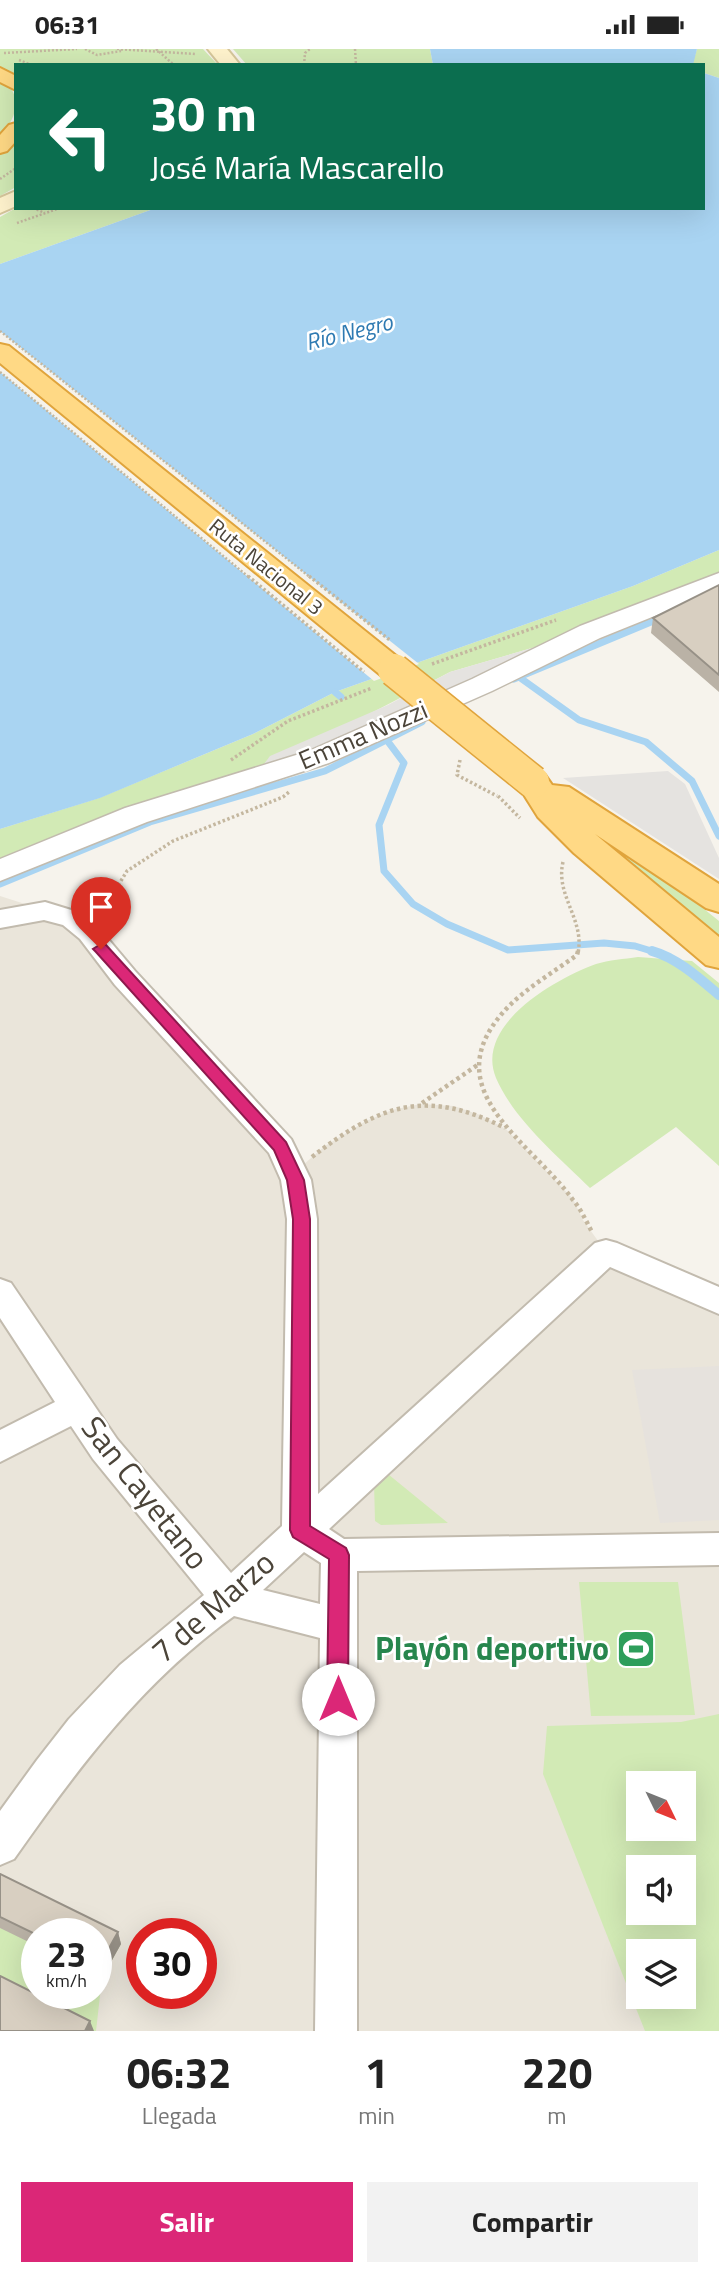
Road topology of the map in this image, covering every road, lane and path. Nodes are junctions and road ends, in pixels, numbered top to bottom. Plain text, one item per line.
1 (77, 49) edge
2 (85, 49) edge
3 (117, 49) edge
4 (129, 49) edge
5 (156, 49) edge
6 (218, 49) edge
7 (123, 50) edge
8 (159, 52) junction
9 (0, 53) edge
10 (199, 55) dead end
11 (172, 63) edge
12 (229, 63) edge
13 (14, 130) edge
14 (0, 147) edge
15 (32, 210) edge
16 (37, 210) edge
17 (54, 210) edge
18 (46, 213) junction
19 (40, 215) junction
20 (5, 216) edge
21 (0, 331) edge
22 (0, 351) edge
23 (0, 372) edge
24 (719, 581) edge
25 (560, 619) dead end
26 (393, 643) dead end
27 (422, 668) dead end
28 (371, 678) dead end
29 (374, 687) dead end
30 (318, 757) junction
31 (223, 765) dead end
32 (533, 782) junction
33 (586, 845) junction
34 (0, 871) edge
35 (719, 900) edge
36 (0, 919) edge
37 (89, 933) junction
38 (719, 956) edge
39 (479, 1064) junction
40 (420, 1104) junction
41 (506, 1129) junction
42 (296, 1180) junction
43 (606, 1252) junction
44 (0, 1292) edge
45 (719, 1301) edge
46 (78, 1406) junction
47 (0, 1447) edge
48 (300, 1530) junction
49 (719, 1549) edge
50 (339, 1555) junction
51 (229, 1598) junction
52 (338, 1626) junction
53 (0, 1845) edge
54 (336, 2031) edge

1 - 9 path
2 - 7 path
3 - 7 path
4 - 7 path
5 - 8 path
6 - 12 main road
7 - 8 path
8 - 10 path
8 - 11 path
13 - 14 highway
15 - 19 path
16 - 18 path
17 - 18 path
18 - 19 path
19 - 20 path
21 - 26 path, bridge
22 - 32 highway, Ruta Nacional 3, bridge
23 - 28 path, bridge
24 - 30 street, Emma Nozzi
25 - 27 path
29 - 31 path
30 - 34 street, Emma Nozzi
30 - 37 path
32 - 33 highway
32 - 35 highway
33 - 38 highway
33 - 39 path
36 - 37 street
37 - 42 street
39 - 40 path
39 - 41 path
40 - 41 path
40 - 42 path
41 - 43 path
42 - 48 street
43 - 45 street
43 - 48 street, 7 de Marzo
44 - 46 street, San Cayetano
46 - 47 street
46 - 51 street, San Cayetano
48 - 50 street
48 - 51 street, 7 de Marzo
49 - 50 street
50 - 52 street
51 - 52 street
51 - 53 street, 7 de Marzo
52 - 54 street

